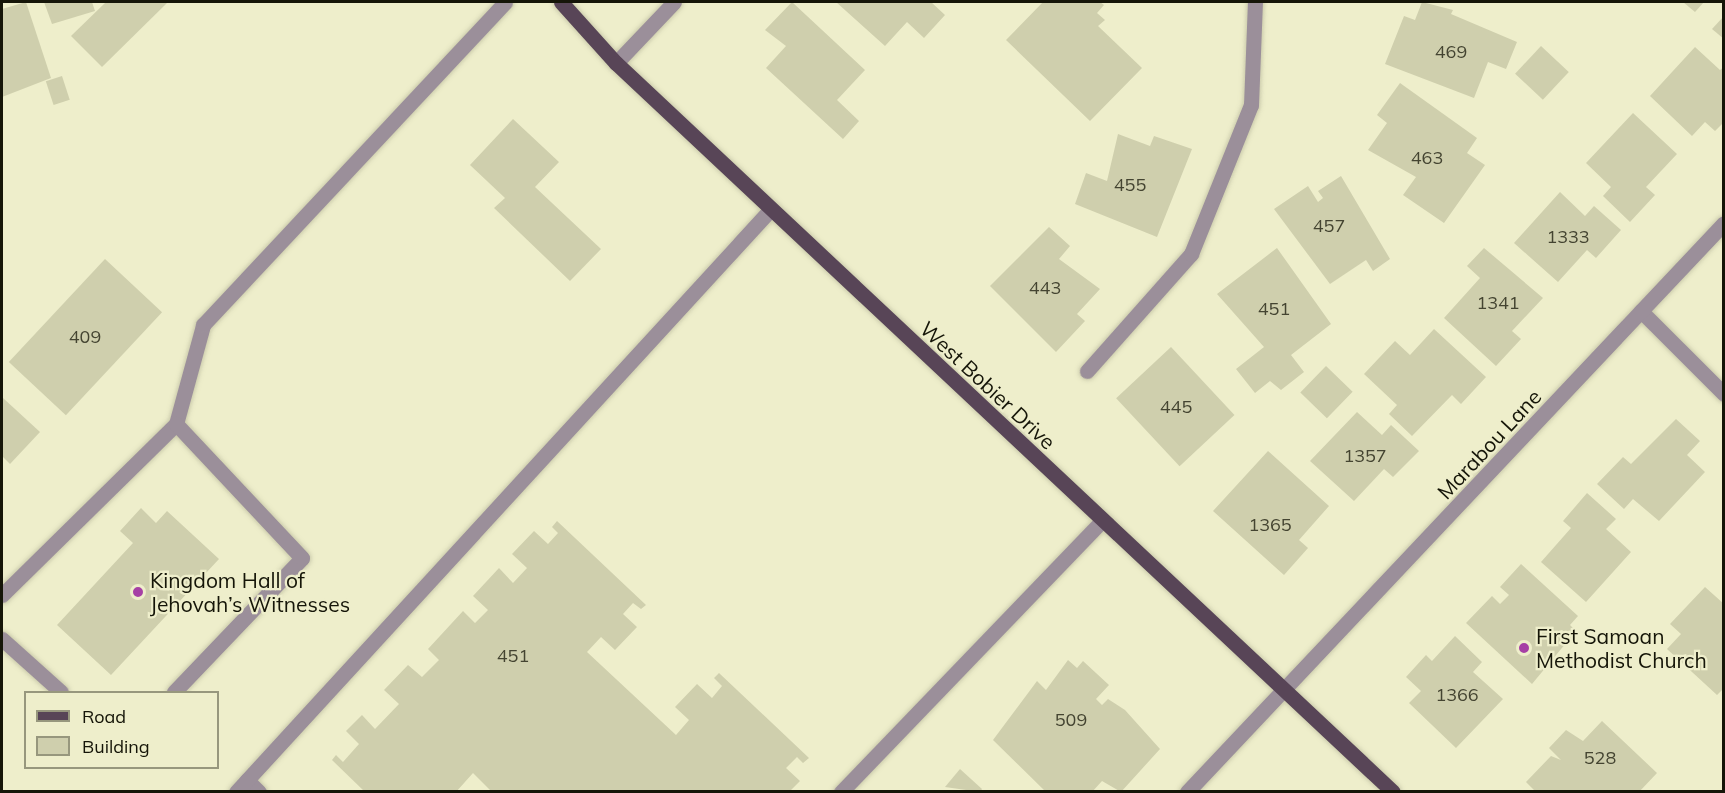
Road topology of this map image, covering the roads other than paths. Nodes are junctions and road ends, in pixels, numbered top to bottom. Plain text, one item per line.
1 (506, 2) edge
2 (561, 2) edge
3 (674, 2) edge
4 (1256, 2) edge
5 (616, 63) junction
6 (771, 209) junction
7 (1724, 223) edge
8 (1641, 311) junction
9 (1087, 371) dead end
10 (1724, 394) edge
11 (176, 424) junction
12 (1102, 521) junction
13 (2, 595) edge
14 (2, 639) edge
15 (59, 691) edge
16 (176, 691) edge
17 (1285, 693) junction
18 (242, 786) edge
19 (259, 792) edge
20 (841, 792) edge
21 (1187, 792) edge
22 (1393, 792) edge

1 - 11 street
2 - 5 main road, West Bobier Drive
3 - 5 street
4 - 9 street
5 - 6 main road, West Bobier Drive
6 - 12 main road, West Bobier Drive
6 - 18 street
7 - 8 street, Marabou Lane
8 - 10 street
8 - 17 street, Marabou Lane
11 - 13 street
11 - 16 street
12 - 17 main road, West Bobier Drive
12 - 20 street
14 - 15 street
17 - 21 street, Marabou Lane
17 - 22 main road, West Bobier Drive
18 - 19 street

